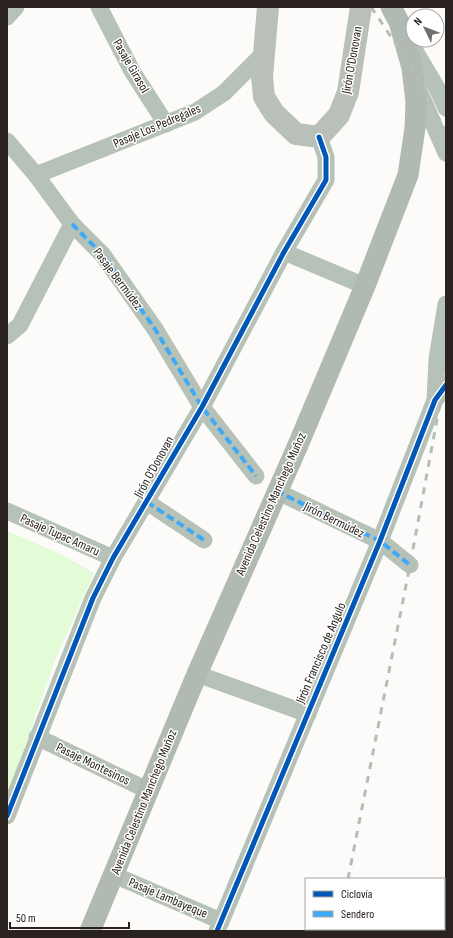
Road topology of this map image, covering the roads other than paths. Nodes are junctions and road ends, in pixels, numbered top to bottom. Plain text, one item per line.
1 (16, 7) edge
2 (99, 7) edge
3 (268, 7) edge
4 (361, 7) edge
5 (395, 14) edge
6 (7, 17) edge
7 (264, 53) junction
8 (412, 73) junction
9 (446, 108) edge
10 (166, 124) junction
11 (319, 137) junction
12 (8, 144) edge
13 (446, 153) edge
14 (36, 175) junction
15 (72, 224) junction
16 (284, 252) junction
17 (365, 286) junction
18 (446, 304) edge
19 (7, 336) edge
20 (446, 385) edge
21 (435, 400) junction
22 (202, 407) junction
23 (256, 476) dead end
24 (276, 492) junction
25 (147, 502) junction
26 (7, 511) edge
27 (204, 540) dead end
28 (380, 541) junction
29 (113, 558) junction
30 (410, 565) dead end
31 (196, 674) junction
32 (308, 714) junction
33 (37, 737) junction
34 (148, 791) junction
35 (7, 816) edge
36 (114, 875) junction
37 (219, 926) edge
38 (90, 931) edge

1 - 6 street
2 - 10 street, Pasaje Girasol
3 - 7 highway
4 - 11 highway, Jirón O'Donovan
5 - 8 main road, Avenida Celestino Manchego Muñoz
5 - 9 street
7 - 10 street, Pasaje Los Pedregales
7 - 11 highway
8 - 13 street
8 - 17 main road, Avenida Celestino Manchego Muñoz
10 - 14 street, Pasaje Los Pedregales
11 - 16 street, Jirón O'Donovan
12 - 14 street, Pasaje Bermúdez
14 - 15 street, Pasaje Bermúdez
15 - 19 street
15 - 22 street, Pasaje Bermúdez
16 - 17 street
16 - 22 street, Jirón O'Donovan
17 - 24 main road, Avenida Celestino Manchego Muñoz
18 - 21 street
20 - 21 street, Jirón Francisco de Angulo
21 - 28 street, Jirón Francisco de Angulo
22 - 23 street
22 - 25 street, Jirón O'Donovan
24 - 28 street, Jirón Bermúdez
24 - 31 main road, Avenida Celestino Manchego Muñoz
25 - 27 street
25 - 29 street, Jirón O'Donovan
26 - 29 street, Pasaje Tupac Amaru
28 - 30 street, Jirón Bermúdez
28 - 32 street, Jirón Francisco de Angulo
29 - 33 street, Jirón O'Donovan
31 - 32 street
31 - 34 main road, Avenida Celestino Manchego Muñoz
32 - 37 street, Jirón Francisco de Angulo
33 - 34 street, Pasaje Montesinos
33 - 35 street, Jirón O'Donovan
34 - 36 main road, Avenida Celestino Manchego Muñoz
36 - 37 street, Pasaje Lambayeque
36 - 38 main road, Avenida Celestino Manchego Muñoz

